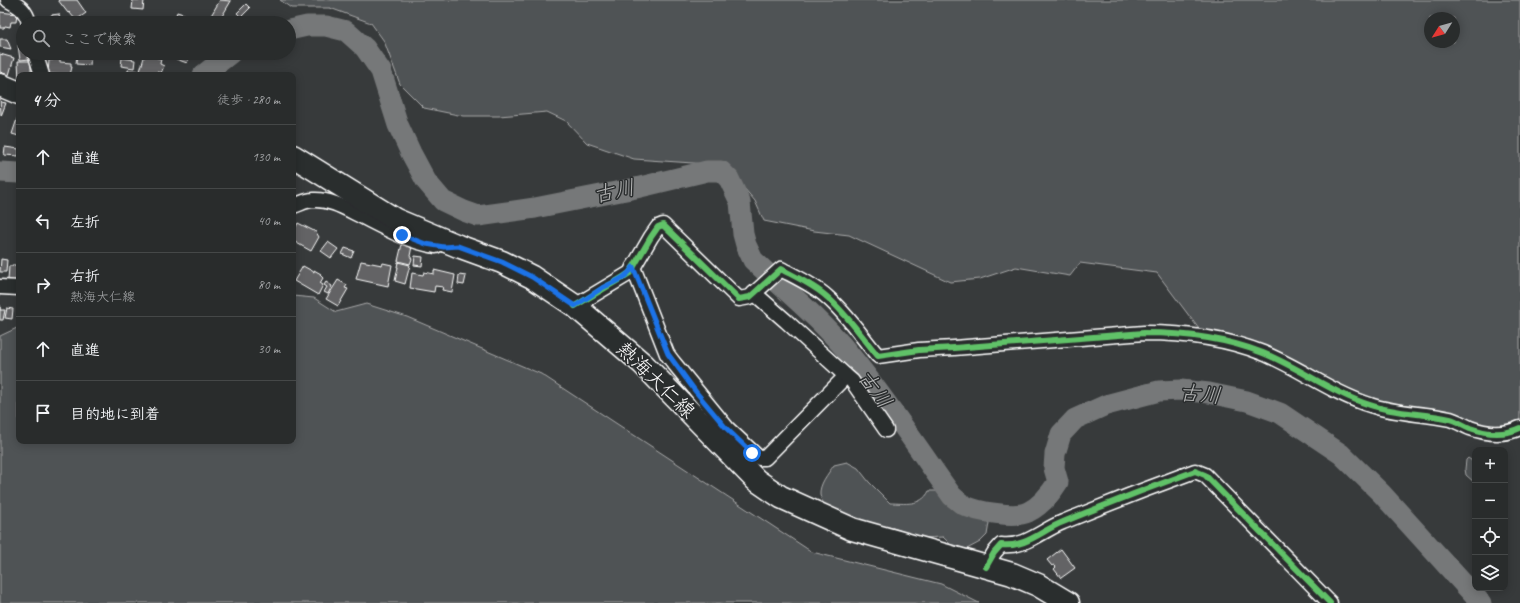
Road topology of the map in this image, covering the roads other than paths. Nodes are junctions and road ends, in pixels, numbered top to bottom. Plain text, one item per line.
1 (8, 0) edge
2 (27, 16) edge
3 (37, 60) edge
4 (41, 72) edge
5 (0, 85) edge
6 (16, 92) edge
7 (296, 158) edge
8 (296, 205) edge
9 (458, 246) junction
10 (633, 267) junction
11 (0, 287) edge
12 (16, 288) edge
13 (757, 290) junction
14 (575, 306) junction
15 (845, 376) junction
16 (1520, 428) edge
17 (886, 430) dead end
18 (986, 567) junction
19 (1068, 603) edge
20 (1330, 603) edge

1 - 2 street
3 - 4 street
5 - 6 main road
7 - 9 main road, 熱海大仁線
8 - 9 street
9 - 14 main road, 熱海大仁線
10 - 13 street
10 - 14 street
10 - 15 street
11 - 12 street
13 - 15 street
13 - 16 street
14 - 18 main road, 熱海大仁線
15 - 17 street
18 - 19 main road, 熱海大仁線
18 - 20 street

